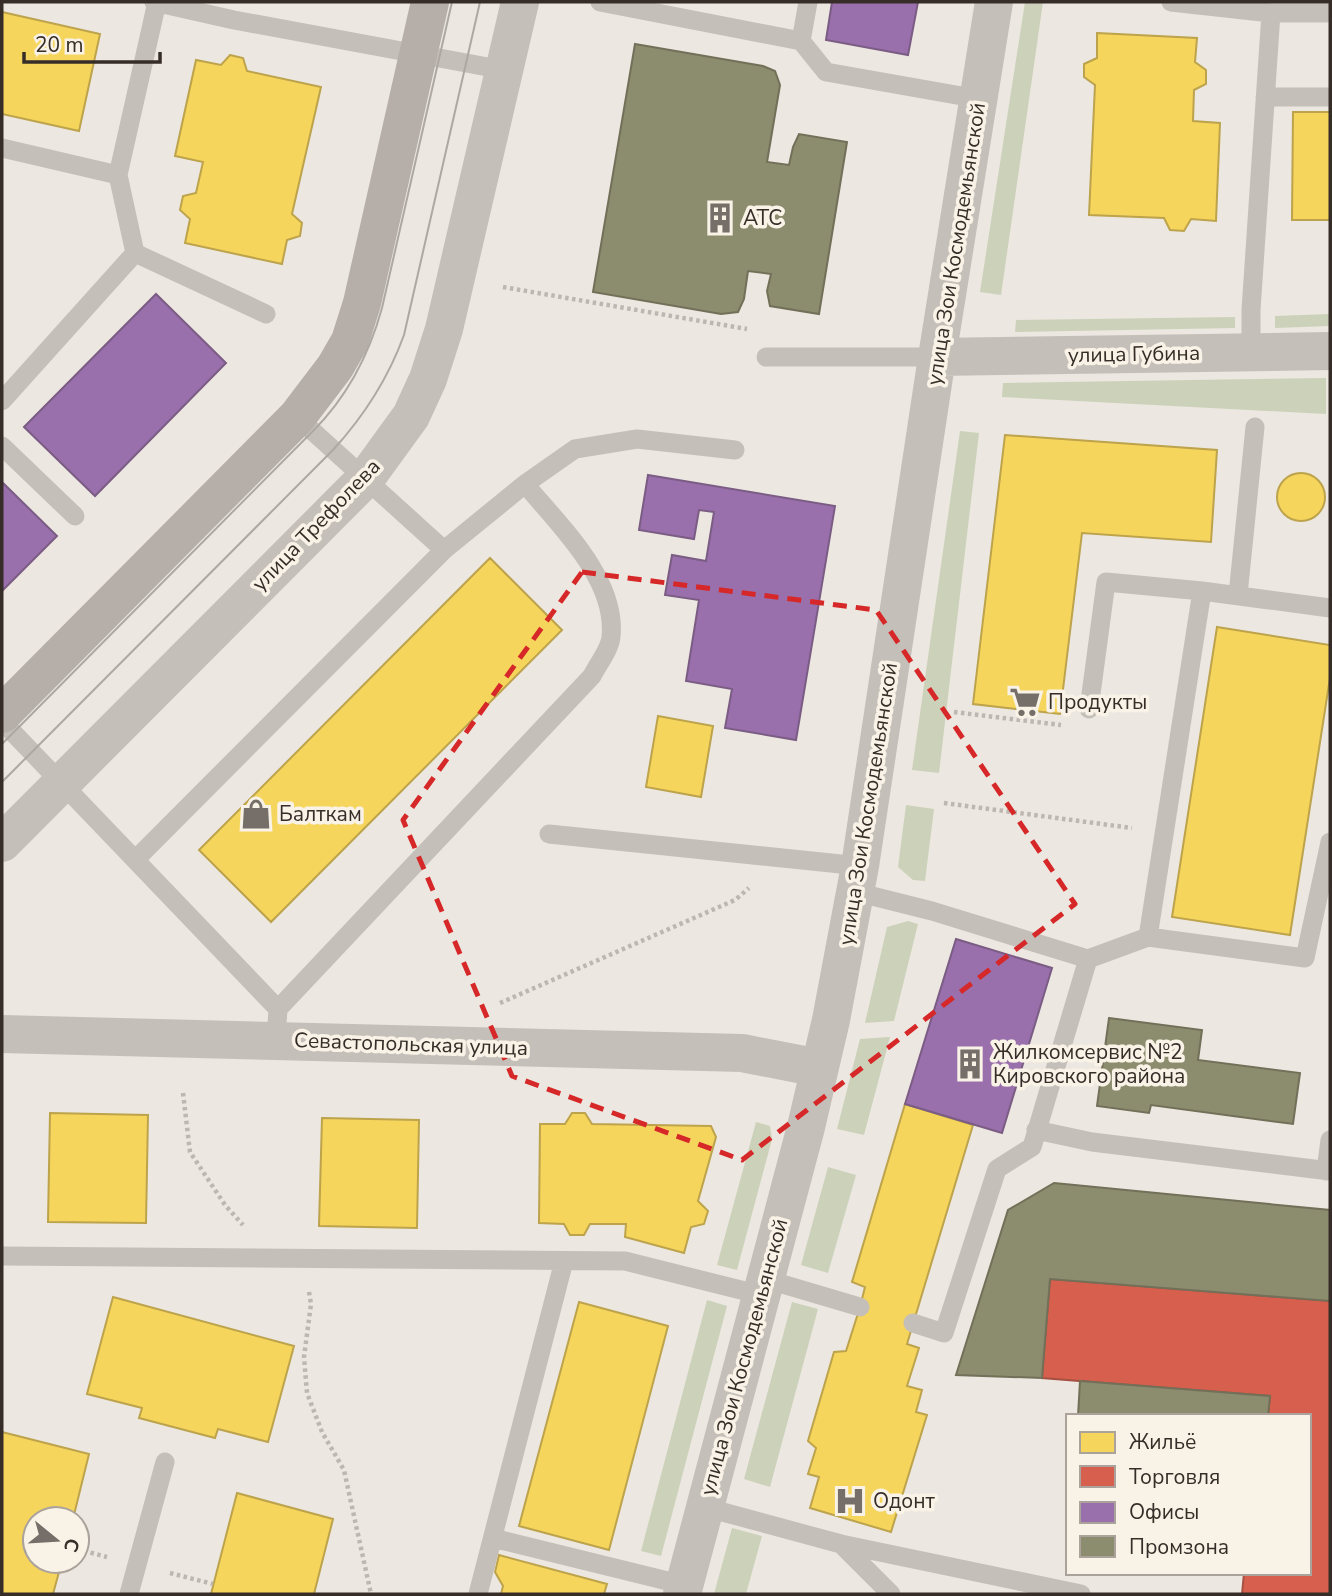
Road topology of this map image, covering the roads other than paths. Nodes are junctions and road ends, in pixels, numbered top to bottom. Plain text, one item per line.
1 (155, 2) edge
2 (430, 2) edge
3 (520, 2) edge
4 (600, 2) edge
5 (808, 2) edge
6 (994, 2) edge
7 (1171, 2) edge
8 (237, 11) edge
9 (1271, 13) junction
10 (1330, 13) edge
11 (800, 41) junction
12 (417, 55) junction
13 (504, 70) junction
14 (1265, 97) junction
15 (1330, 97) edge
16 (979, 99) junction
17 (2, 148) edge
18 (118, 175) junction
19 (135, 253) junction
20 (266, 314) dead end
21 (1330, 351) edge
22 (1251, 353) junction
23 (766, 357) road end
24 (937, 357) junction
25 (2, 401) edge
26 (297, 417) junction
27 (1255, 427) dead end
28 (2, 446) edge
29 (735, 450) dead end
30 (366, 478) junction
31 (526, 484) junction
32 (75, 516) dead end
33 (444, 550) junction
34 (1202, 591) junction
35 (1238, 595) junction
36 (1330, 608) edge
37 (1090, 709) road end
38 (2, 714) edge
39 (2, 721) edge
40 (62, 782) junction
41 (549, 834) dead end
42 (1330, 842) edge
43 (2, 843) edge
44 (135, 859) junction
45 (858, 879) junction
46 (1148, 936) junction
47 (1088, 959) junction
48 (277, 1024) junction
49 (2, 1034) edge
50 (820, 1068) junction
51 (1036, 1130) junction
52 (1330, 1140) edge
53 (1328, 1171) edge
54 (2, 1256) edge
55 (564, 1261) junction
56 (763, 1287) junction
57 (860, 1307) dead end
58 (913, 1323) dead end
59 (164, 1462) dead end
60 (705, 1507) junction
61 (493, 1538) junction
62 (841, 1544) junction
63 (683, 1590) edge
64 (129, 1594) edge
65 (478, 1594) edge
66 (891, 1594) edge
67 (1082, 1594) edge

1 - 8 lane
1 - 18 lane
2 - 12 main road
3 - 13 street, улица Трефолева
4 - 11 lane
5 - 11 lane
6 - 16 street, улица Зои Космодемьянской
7 - 9 lane
8 - 12 lane
9 - 10 lane
9 - 14 lane
11 - 16 lane
12 - 13 lane
12 - 26 main road
13 - 30 street, улица Трефолева
14 - 15 lane
14 - 22 lane
16 - 24 street, улица Зои Космодемьянской
17 - 18 lane
18 - 19 lane
19 - 20 lane
19 - 25 lane
21 - 22 street, улица Губина
22 - 24 street, улица Губина
23 - 24 lane
24 - 45 street, улица Зои Космодемьянской
26 - 30 lane
26 - 38 main road
27 - 35 lane
28 - 32 lane
29 - 31 lane
30 - 33 lane
30 - 40 street, улица Трефолева
31 - 33 lane
31 - 48 lane
33 - 44 lane
34 - 35 lane
34 - 37 lane
34 - 46 lane
35 - 36 lane
39 - 40 lane
40 - 43 street, улица Трефолева
40 - 44 lane
41 - 45 lane
42 - 46 lane
44 - 48 lane
45 - 47 lane
45 - 50 street, улица Зои Космодемьянской
46 - 47 lane
47 - 51 lane
48 - 49 street, Севастопольская улица
48 - 50 street, Севастопольская улица
50 - 56 street, улица Зои Космодемьянской
51 - 53 lane
51 - 58 lane
52 - 53 lane
54 - 55 lane
55 - 56 lane
55 - 61 lane
56 - 57 lane
56 - 60 street, улица Зои Космодемьянской
59 - 64 lane
60 - 62 lane
60 - 63 street, улица Зои Космодемьянской
61 - 63 lane
61 - 65 lane
62 - 66 lane
62 - 67 lane

